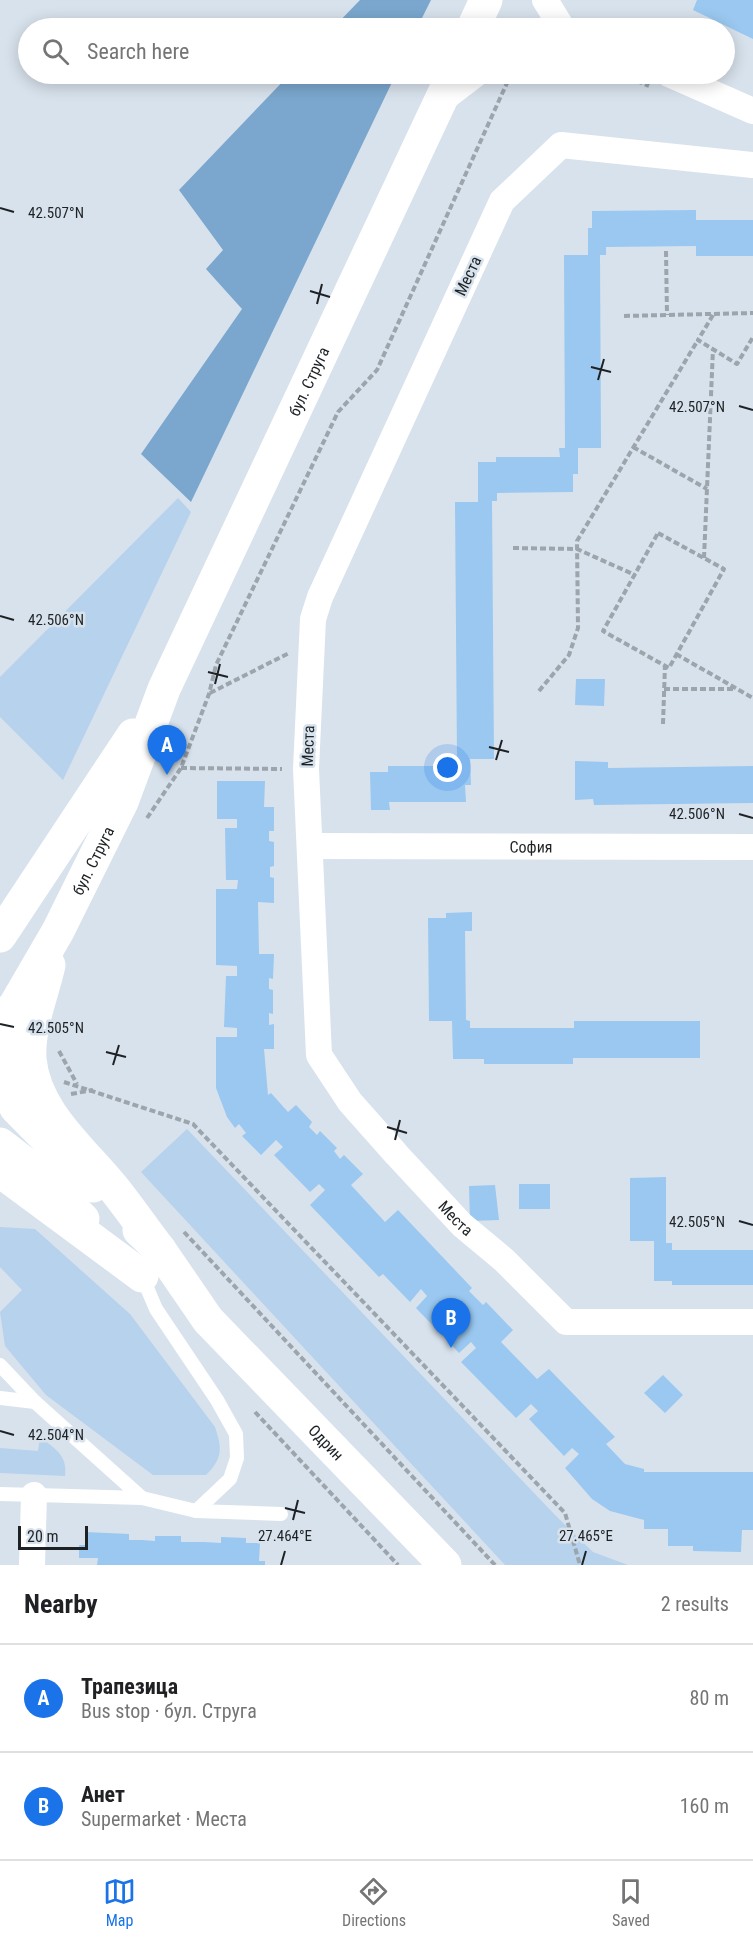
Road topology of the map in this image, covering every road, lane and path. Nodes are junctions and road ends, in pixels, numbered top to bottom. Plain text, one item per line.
1 (486, 0) edge
2 (545, 0) edge
3 (478, 18) edge
4 (554, 18) edge
5 (506, 84) edge
6 (692, 84) edge
7 (446, 88) edge
8 (753, 111) edge
9 (753, 165) edge
10 (666, 251) dead end
11 (753, 313) edge
12 (713, 314) junction
13 (667, 315) junction
14 (624, 316) dead end
15 (753, 337) edge
16 (698, 340) junction
17 (713, 349) junction
18 (633, 447) junction
19 (707, 489) junction
20 (513, 548) dead end
21 (577, 549) junction
22 (704, 558) junction
23 (634, 575) junction
24 (311, 643) junction
25 (676, 654) junction
26 (665, 665) junction
27 (164, 689) junction
28 (664, 689) junction
29 (737, 689) junction
30 (539, 691) dead end
31 (209, 694) junction
32 (753, 698) edge
33 (663, 724) dead end
34 (181, 768) junction
35 (306, 769) junction
36 (146, 819) dead end
37 (70, 830) junction
38 (311, 846) junction
39 (753, 847) edge
40 (0, 908) edge
41 (58, 932) junction
42 (0, 936) edge
43 (2, 1019) edge
44 (0, 1073) edge
45 (77, 1085) dead end
46 (94, 1090) junction
47 (59, 1097) dead end
48 (0, 1144) edge
49 (0, 1171) edge
50 (160, 1251) junction
51 (753, 1322) edge
52 (0, 1365) edge
53 (0, 1398) edge
54 (34, 1402) junction
55 (0, 1494) edge
56 (34, 1495) junction
57 (142, 1498) junction
58 (196, 1510) junction
59 (281, 1514) dead end
60 (32, 1565) edge
61 (445, 1565) edge
62 (495, 1565) edge
63 (580, 1565) edge

1 - 3 main road
2 - 4 street
5 - 31 path
6 - 8 street
7 - 27 main road, бул. Струга
9 - 24 street, Места
10 - 13 path
11 - 12 path
12 - 13 path
12 - 16 path
13 - 14 path
15 - 17 path
16 - 17 path
16 - 18 path
17 - 19 path
18 - 19 path
18 - 21 path
19 - 22 path
20 - 21 path
21 - 23 path
21 - 30 path
22 - 23 path
22 - 25 path
23 - 26 path
24 - 31 path
24 - 35 street, Места
25 - 26 path
25 - 29 path
26 - 28 path
27 - 37 main road, бул. Струга
27 - 41 main road, бул. Струга
28 - 29 path
28 - 33 path
29 - 32 path
31 - 34 path
34 - 35 path
34 - 36 path
35 - 38 street, Места
37 - 40 main road
37 - 42 main road, бул. Струга
38 - 39 street, София
38 - 51 street, Места
41 - 43 main road, бул. Струга
41 - 50 main road
43 - 44 main road
44 - 50 main road, Одрин
45 - 46 path
46 - 47 path
46 - 63 path
48 - 50 main road, Одрин
49 - 50 main road
50 - 58 lane
50 - 61 main road, Одрин
50 - 62 path
52 - 54 lane
53 - 54 lane
54 - 57 lane
55 - 56 lane
56 - 57 lane
56 - 60 street
57 - 58 lane
58 - 59 lane

